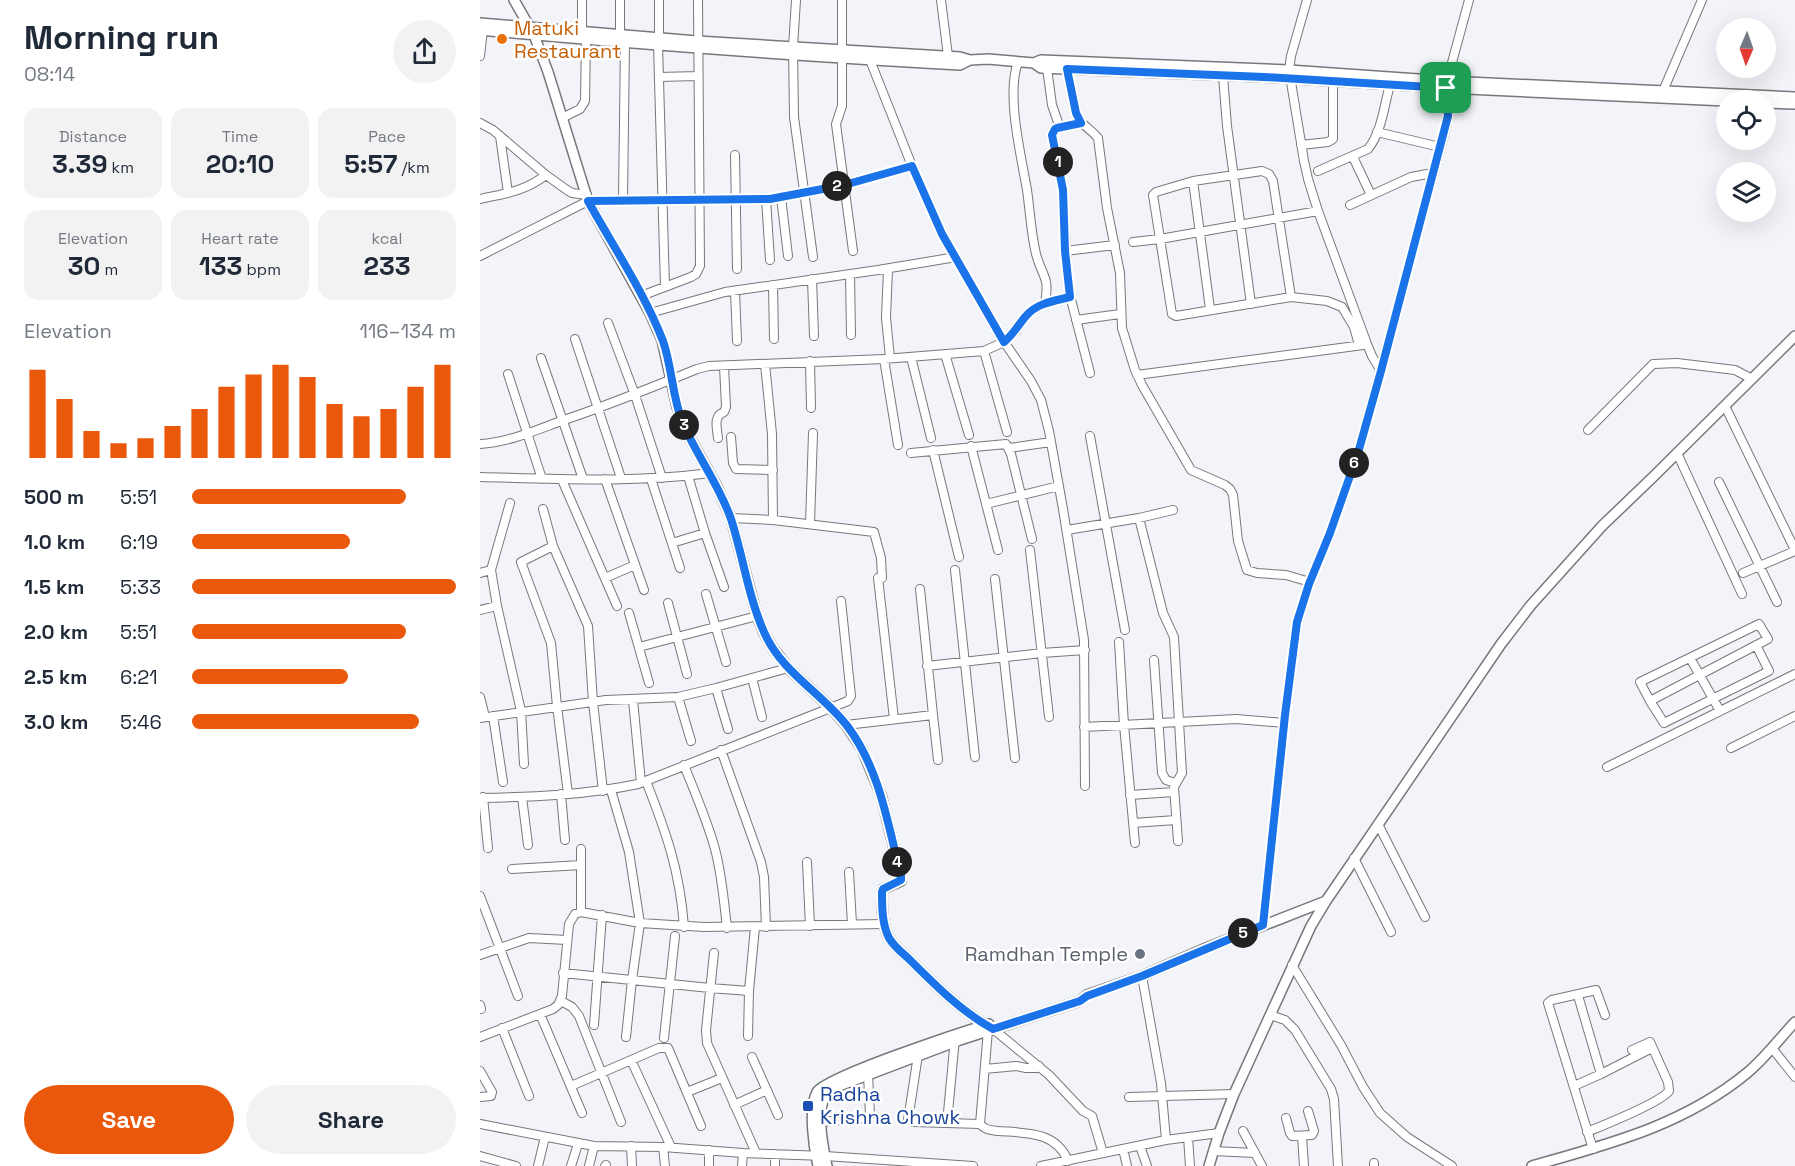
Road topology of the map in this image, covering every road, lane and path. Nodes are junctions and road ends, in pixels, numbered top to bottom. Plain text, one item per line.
1 (514, 0) edge
2 (582, 0) edge
3 (620, 0) edge
4 (659, 0) edge
5 (698, 0) edge
6 (796, 0) edge
7 (842, 0) edge
8 (941, 0) edge
9 (1306, 0) edge
10 (1469, 0) edge
11 (1701, 0) edge
12 (481, 27) edge
13 (531, 31) junction
14 (584, 34) junction
15 (622, 38) junction
16 (658, 42) junction
17 (697, 45) junction
18 (793, 51) junction
19 (841, 54) junction
20 (480, 56) edge
21 (948, 56) junction
22 (870, 60) junction
23 (970, 60) junction
24 (1018, 62) junction
25 (1034, 63) junction
26 (1047, 68) junction
27 (1067, 69) junction
28 (1223, 75) junction
29 (1290, 75) junction
30 (698, 76) junction
31 (659, 77) junction
32 (1333, 82) junction
33 (1390, 85) junction
34 (1447, 85) junction
35 (1663, 91) junction
36 (1795, 97) edge
37 (1716, 100) edge
38 (1776, 103) edge
39 (1795, 104) edge
40 (564, 117) junction
41 (480, 123) edge
42 (1081, 123) junction
43 (1060, 128) junction
44 (1377, 132) junction
45 (500, 136) junction
46 (1301, 145) junction
47 (1440, 147) junction
48 (735, 155) dead end
49 (1353, 157) junction
50 (912, 166) junction
51 (1318, 171) dead end
52 (1433, 172) junction
53 (1234, 174) junction
54 (546, 175) junction
55 (1193, 181) junction
56 (844, 185) junction
57 (805, 192) junction
58 (508, 193) junction
59 (1371, 195) junction
60 (781, 197) junction
61 (587, 198) junction
62 (480, 199) edge
63 (735, 199) junction
64 (766, 199) junction
65 (623, 200) junction
66 (662, 200) junction
67 (700, 200) junction
68 (1350, 205) dead end
69 (1318, 211) junction
70 (1279, 218) junction
71 (1241, 225) junction
72 (1200, 232) junction
73 (1160, 239) junction
74 (1133, 242) dead end
75 (1115, 245) junction
76 (853, 251) dead end
77 (1065, 251) junction
78 (480, 256) edge
79 (788, 256) dead end
80 (813, 257) dead end
81 (956, 257) junction
82 (770, 260) dead end
83 (736, 269) dead end
84 (888, 269) junction
85 (850, 274) junction
86 (812, 279) junction
87 (773, 285) junction
88 (665, 287) junction
89 (735, 291) junction
90 (641, 297) junction
91 (1070, 297) junction
92 (1291, 297) junction
93 (1045, 303) junction
94 (1251, 304) junction
95 (1210, 309) junction
96 (650, 313) junction
97 (1120, 314) junction
98 (1076, 320) junction
99 (608, 323) dead end
100 (851, 335) dead end
101 (814, 336) dead end
102 (1795, 336) edge
103 (575, 339) dead end
104 (774, 339) dead end
105 (737, 341) dead end
106 (1004, 342) junction
107 (1363, 345) junction
108 (984, 351) junction
109 (945, 354) junction
110 (911, 357) junction
111 (541, 358) dead end
112 (887, 359) junction
113 (810, 361) junction
114 (765, 364) junction
115 (724, 366) junction
116 (1381, 371) junction
117 (1090, 373) dead end
118 (508, 374) dead end
119 (1137, 375) junction
120 (1752, 379) junction
121 (672, 380) junction
122 (635, 395) junction
123 (1725, 406) junction
124 (811, 408) dead end
125 (599, 409) junction
126 (563, 421) junction
127 (1588, 430) dead end
128 (1007, 432) dead end
129 (528, 433) junction
130 (813, 433) dead end
131 (969, 435) dead end
132 (1090, 436) dead end
133 (731, 437) dead end
134 (718, 438) dead end
135 (930, 438) dead end
136 (1051, 442) junction
137 (480, 444) edge
138 (898, 445) dead end
139 (971, 446) junction
140 (1010, 448) junction
141 (933, 450) junction
142 (911, 453) dead end
143 (1677, 453) junction
144 (773, 470) junction
145 (711, 473) junction
146 (688, 476) junction
147 (480, 477) edge
148 (621, 478) junction
149 (662, 478) junction
150 (542, 479) junction
151 (583, 479) junction
152 (651, 479) junction
153 (562, 480) junction
154 (605, 480) junction
155 (1719, 482) dead end
156 (1059, 486) junction
157 (1021, 495) junction
158 (510, 503) dead end
159 (986, 504) junction
160 (543, 509) dead end
161 (1173, 510) dead end
162 (731, 518) junction
163 (1139, 518) junction
164 (773, 520) junction
165 (810, 524) junction
166 (1106, 524) junction
167 (1067, 530) junction
168 (705, 533) junction
169 (1032, 539) dead end
170 (672, 543) junction
171 (553, 546) junction
172 (998, 550) dead end
173 (1030, 550) dead end
174 (1795, 550) edge
175 (959, 558) dead end
176 (635, 566) junction
177 (1760, 566) junction
178 (680, 568) dead end
179 (491, 570) junction
180 (955, 570) dead end
181 (480, 573) edge
182 (1743, 573) dead end
183 (605, 578) junction
184 (995, 579) dead end
185 (1310, 582) junction
186 (724, 587) dead end
187 (920, 589) dead end
188 (644, 590) dead end
189 (706, 594) dead end
190 (1742, 594) dead end
191 (841, 601) dead end
192 (1777, 602) dead end
193 (668, 603) dead end
194 (497, 606) junction
195 (617, 606) dead end
196 (480, 610) edge
197 (629, 613) dead end
198 (758, 616) junction
199 (716, 626) junction
200 (1125, 630) dead end
201 (677, 637) junction
202 (1119, 642) dead end
203 (1756, 645) junction
204 (639, 648) junction
205 (1085, 650) junction
206 (1042, 652) junction
207 (1003, 656) junction
208 (1690, 658) junction
209 (1154, 660) dead end
210 (965, 661) junction
211 (726, 662) dead end
212 (927, 666) junction
213 (788, 668) junction
214 (687, 674) dead end
215 (1795, 674) edge
216 (1700, 675) junction
217 (752, 678) junction
218 (649, 683) dead end
219 (716, 688) junction
220 (480, 697) edge
221 (678, 697) junction
222 (1713, 698) junction
223 (633, 700) junction
224 (1650, 701) junction
225 (593, 702) junction
226 (557, 706) junction
227 (831, 708) junction
228 (521, 711) junction
229 (1719, 711) junction
230 (933, 715) junction
231 (1795, 716) edge
232 (486, 717) edge
233 (762, 717) dead end
234 (1049, 717) dead end
235 (894, 719) junction
236 (1179, 722) junction
237 (1158, 723) junction
238 (1284, 723) junction
239 (846, 725) junction
240 (1124, 725) junction
241 (1084, 727) junction
242 (728, 729) dead end
243 (691, 741) dead end
244 (1731, 748) dead end
245 (721, 750) junction
246 (975, 757) dead end
247 (1015, 758) dead end
248 (938, 760) dead end
249 (524, 764) dead end
250 (684, 765) junction
251 (1607, 767) dead end
252 (503, 782) dead end
253 (644, 782) junction
254 (1085, 786) dead end
255 (1174, 788) junction
256 (607, 790) junction
257 (564, 794) junction
258 (1130, 795) junction
259 (522, 797) junction
260 (481, 798) edge
261 (1176, 819) junction
262 (1133, 823) junction
263 (1377, 824) junction
264 (565, 840) dead end
265 (1178, 841) dead end
266 (1135, 843) dead end
267 (528, 845) dead end
268 (488, 848) dead end
269 (581, 849) dead end
270 (1354, 858) junction
271 (807, 862) dead end
272 (581, 865) junction
273 (512, 869) dead end
274 (849, 872) dead end
275 (480, 896) edge
276 (1326, 901) junction
277 (580, 912) junction
278 (602, 915) junction
279 (1425, 916) dead end
280 (640, 922) junction
281 (852, 924) junction
282 (885, 924) junction
283 (1263, 925) junction
284 (810, 926) junction
285 (684, 927) junction
286 (755, 927) junction
287 (765, 927) junction
288 (728, 928) junction
289 (1391, 932) dead end
290 (675, 936) dead end
291 (567, 940) junction
292 (499, 947) junction
293 (714, 953) dead end
294 (480, 955) edge
295 (1292, 964) junction
296 (563, 973) junction
297 (1142, 976) junction
298 (597, 977) junction
299 (632, 980) junction
300 (670, 984) junction
301 (710, 988) junction
302 (750, 991) junction
303 (518, 996) dead end
304 (1579, 999) dead end
305 (561, 1001) junction
306 (540, 1014) junction
307 (1270, 1015) junction
308 (1605, 1015) dead end
309 (1795, 1022) edge
310 (594, 1025) dead end
311 (502, 1028) junction
312 (989, 1028) junction
313 (748, 1036) dead end
314 (480, 1037) edge
315 (626, 1037) dead end
316 (664, 1038) dead end
317 (955, 1038) junction
318 (1652, 1048) junction
319 (1772, 1048) junction
320 (1632, 1050) dead end
321 (918, 1055) junction
322 (752, 1057) dead end
323 (631, 1060) junction
324 (1039, 1066) junction
325 (985, 1069) junction
326 (480, 1071) edge
327 (601, 1073) junction
328 (1601, 1074) junction
329 (868, 1075) junction
330 (1795, 1077) edge
331 (722, 1078) junction
332 (571, 1086) junction
333 (1574, 1086) junction
334 (767, 1090) junction
335 (687, 1092) junction
336 (1234, 1094) junction
337 (529, 1096) dead end
338 (1163, 1096) junction
339 (480, 1097) edge
340 (1130, 1097) dead end
341 (734, 1105) junction
342 (1308, 1111) dead end
343 (582, 1113) dead end
344 (778, 1115) dead end
345 (1286, 1118) dead end
346 (621, 1122) dead end
347 (821, 1122) junction
348 (947, 1123) junction
349 (480, 1124) edge
350 (980, 1124) junction
351 (701, 1126) dead end
352 (1243, 1131) dead end
353 (1587, 1132) junction
354 (1219, 1133) junction
355 (1302, 1136) junction
356 (544, 1137) junction
357 (1188, 1137) junction
358 (1166, 1140) junction
359 (578, 1144) junction
360 (594, 1146) junction
361 (631, 1146) junction
362 (1140, 1146) junction
363 (667, 1147) junction
364 (1123, 1149) junction
365 (1593, 1149) junction
366 (709, 1150) junction
367 (1213, 1151) junction
368 (743, 1153) junction
369 (1103, 1153) junction
370 (1255, 1153) junction
371 (756, 1154) junction
372 (775, 1154) junction
373 (480, 1156) edge
374 (820, 1156) junction
375 (1068, 1161) junction
376 (492, 1163) edge
377 (908, 1164) edge
378 (945, 1165) edge
379 (516, 1166) edge
380 (538, 1166) edge
381 (571, 1166) edge
382 (589, 1166) edge
383 (632, 1166) edge
384 (665, 1166) edge
385 (709, 1166) edge
386 (742, 1166) edge
387 (775, 1166) edge
388 (818, 1166) edge
389 (827, 1166) edge
390 (974, 1166) edge
391 (1041, 1166) edge
392 (1127, 1166) edge
393 (1147, 1166) edge
394 (1190, 1166) edge
395 (1209, 1166) edge
396 (1262, 1166) edge
397 (1304, 1166) edge
398 (1338, 1166) edge
399 (1452, 1166) edge
400 (1532, 1166) edge

1 - 13 street
2 - 14 street
3 - 15 street
4 - 16 street
5 - 17 street
6 - 18 street
7 - 19 street
8 - 21 street
9 - 29 street
10 - 34 street
11 - 35 street
12 - 13 street
12 - 20 street
13 - 14 street
13 - 40 street
14 - 15 street
14 - 40 street
15 - 16 street
15 - 65 street
16 - 17 street
16 - 31 street
17 - 18 street
17 - 30 street
18 - 19 street
18 - 57 street
19 - 21 street
19 - 22 street
19 - 56 street
21 - 23 street
22 - 23 street
22 - 50 street
23 - 24 street
24 - 25 street
24 - 93 street
25 - 26 street
25 - 29 street
26 - 27 street
26 - 43 street
27 - 28 street
27 - 42 street
28 - 29 street
28 - 53 street
29 - 32 street
29 - 34 street
29 - 46 street
30 - 31 street
30 - 67 street
31 - 66 street
32 - 33 street
32 - 46 street
33 - 34 street
33 - 44 street
34 - 35 street
34 - 37 street
34 - 47 street
35 - 36 street
38 - 39 street
40 - 61 street
41 - 45 street
42 - 43 street
42 - 75 street
43 - 77 street
44 - 47 street
44 - 49 street
45 - 54 street
45 - 58 street
46 - 69 street
47 - 52 street
48 - 63 street
49 - 51 street
49 - 59 street
50 - 56 street
50 - 81 street
52 - 59 street
52 - 116 street
53 - 55 street
53 - 70 street
53 - 71 street
54 - 58 street
54 - 61 street
55 - 72 street
55 - 73 street
56 - 57 street
56 - 76 street
57 - 60 street
57 - 80 street
58 - 62 street
59 - 68 street
60 - 64 street
60 - 79 street
61 - 65 street
61 - 78 street
61 - 90 street
63 - 64 street
63 - 67 street
63 - 83 street
64 - 82 street
65 - 66 street
66 - 67 street
66 - 88 street
67 - 88 street
69 - 70 street
69 - 107 street
70 - 71 street
70 - 92 street
71 - 72 street
71 - 94 street
72 - 73 street
72 - 95 street
73 - 74 street
73 - 95 street
75 - 77 street
75 - 97 street
77 - 91 street
81 - 84 street
81 - 106 street
84 - 85 street
84 - 112 street
85 - 86 street
85 - 100 street
86 - 87 street
86 - 101 street
87 - 89 street
87 - 104 street
88 - 90 street
89 - 96 street
89 - 105 street
90 - 96 street
91 - 93 street
91 - 98 street
92 - 94 street
92 - 107 street
93 - 106 street
94 - 95 street
96 - 121 street
97 - 98 street
97 - 119 street
98 - 117 street
99 - 122 street
102 - 120 street
103 - 125 street
106 - 108 street
106 - 136 street
107 - 116 street
107 - 119 street
108 - 109 street
108 - 128 street
109 - 110 street
109 - 131 street
110 - 112 street
110 - 135 street
111 - 126 street
112 - 113 street
112 - 138 street
113 - 114 street
113 - 124 street
114 - 115 street
114 - 144 street
115 - 121 street
115 - 134 street
116 - 185 street
118 - 129 street
119 - 185 street
120 - 123 street
120 - 127 street
121 - 122 street
121 - 145 street
122 - 125 street
122 - 149 street
123 - 143 street
123 - 174 street
125 - 126 street
125 - 148 street
126 - 129 street
126 - 151 street
129 - 137 street
129 - 150 street
130 - 165 street
132 - 166 street
133 - 144 street
136 - 140 street
136 - 156 street
139 - 140 street
139 - 141 street
139 - 159 street
140 - 157 street
141 - 142 street
141 - 175 street
143 - 190 street
143 - 263 street
144 - 164 street
145 - 146 street
145 - 162 street
146 - 149 street
146 - 168 street
147 - 150 street
148 - 152 street
148 - 154 street
149 - 152 street
150 - 153 street
151 - 153 street
151 - 154 street
152 - 170 street
153 - 183 street
154 - 176 street
155 - 177 street
156 - 157 street
156 - 167 street
157 - 159 street
157 - 169 street
158 - 179 street
159 - 172 street
160 - 171 street
161 - 163 street
162 - 164 street
162 - 198 street
163 - 166 street
163 - 236 street
164 - 165 street
165 - 235 street
166 - 167 street
166 - 200 street
167 - 205 street
168 - 170 street
168 - 186 street
170 - 178 street
171 - 225 street
171 - 226 street
173 - 206 street
174 - 177 street
176 - 183 street
176 - 188 street
177 - 182 street
177 - 192 street
179 - 181 street
179 - 194 street
180 - 210 street
183 - 195 street
184 - 207 street
185 - 238 street
187 - 212 street
189 - 199 street
191 - 227 street
193 - 201 street
194 - 196 street
194 - 228 street
197 - 204 street
198 - 199 street
198 - 213 street
199 - 201 street
199 - 211 street
201 - 204 street
201 - 214 street
202 - 240 street
203 - 208 street
203 - 216 street
203 - 222 street
204 - 218 street
205 - 206 street
205 - 241 street
206 - 207 street
206 - 234 street
207 - 210 street
207 - 247 street
208 - 216 street
208 - 224 street
209 - 237 street
210 - 212 street
210 - 246 street
212 - 230 street
213 - 217 street
213 - 227 street
215 - 229 street
216 - 222 street
216 - 224 street
217 - 219 street
217 - 233 street
219 - 221 street
219 - 242 street
220 - 232 street
221 - 223 street
221 - 243 street
222 - 224 street
222 - 229 street
223 - 225 street
223 - 253 street
225 - 226 street
225 - 256 street
226 - 228 street
226 - 257 street
227 - 239 street
227 - 245 street
228 - 232 street
228 - 249 street
229 - 251 street
230 - 235 street
230 - 248 street
231 - 244 street
232 - 252 street
235 - 239 street
236 - 237 street
236 - 238 street
236 - 255 street
237 - 240 street
237 - 255 street
238 - 283 street
239 - 282 street
240 - 241 street
240 - 258 street
241 - 254 street
245 - 250 street
245 - 287 street
250 - 253 street
250 - 288 street
253 - 256 street
253 - 285 street
255 - 258 street
255 - 261 street
256 - 257 street
256 - 280 street
257 - 259 street
257 - 264 street
258 - 262 street
259 - 260 street
259 - 267 street
260 - 268 street
261 - 262 street
261 - 265 street
262 - 266 street
263 - 270 street
263 - 279 street
269 - 272 street
270 - 276 street
270 - 289 street
271 - 284 street
272 - 273 street
272 - 277 street
274 - 281 street
275 - 292 street
276 - 283 street
276 - 295 street
277 - 278 street
277 - 291 street
278 - 280 street
278 - 298 street
280 - 285 street
280 - 299 street
281 - 282 street
281 - 284 street
282 - 312 street
283 - 297 street
284 - 287 street
285 - 288 street
286 - 287 street
286 - 288 street
286 - 302 street
290 - 300 street
291 - 292 street
291 - 296 street
292 - 294 street
292 - 303 street
293 - 301 street
295 - 307 street
295 - 399 street
296 - 298 street
296 - 305 street
297 - 312 street
297 - 338 street
298 - 299 street
298 - 310 street
299 - 300 street
299 - 315 street
300 - 301 street
300 - 316 street
301 - 302 street
301 - 331 street
302 - 313 street
304 - 328 street
305 - 306 street
305 - 327 street
306 - 311 street
306 - 332 street
307 - 336 street
307 - 398 street
308 - 333 street
309 - 319 street
311 - 314 street
311 - 337 street
312 - 317 street
312 - 324 street
312 - 325 street
317 - 321 street
317 - 348 street
317 - 374 street
318 - 320 street
318 - 328 street
318 - 353 street
319 - 330 street
319 - 365 street
321 - 329 street
321 - 348 street
322 - 334 street
323 - 327 street
323 - 335 street
323 - 363 street
324 - 325 street
324 - 369 street
325 - 350 street
326 - 339 street
327 - 332 street
327 - 346 street
328 - 333 street
329 - 347 street
329 - 347 street
331 - 335 street
331 - 341 street
332 - 343 street
333 - 353 street
334 - 341 street
334 - 344 street
335 - 351 street
336 - 338 street
336 - 354 street
338 - 340 street
338 - 358 street
341 - 371 street
342 - 355 street
345 - 355 street
347 - 374 street
348 - 350 street
349 - 356 street
350 - 375 street
352 - 370 street
353 - 365 street
354 - 357 street
354 - 367 street
355 - 397 street
356 - 359 street
356 - 380 street
357 - 358 street
357 - 394 street
358 - 362 street
359 - 360 street
359 - 381 street
360 - 361 street
360 - 382 street
361 - 363 street
361 - 383 street
362 - 364 street
362 - 393 street
363 - 366 street
363 - 384 street
364 - 369 street
364 - 392 street
365 - 400 street
366 - 368 street
366 - 385 street
367 - 370 street
367 - 395 street
368 - 371 street
368 - 386 street
369 - 375 street
370 - 396 street
371 - 372 street
372 - 374 street
372 - 387 street
373 - 376 street
374 - 377 street
374 - 388 street
374 - 389 street
375 - 391 street
376 - 379 street
377 - 378 street
378 - 390 street

